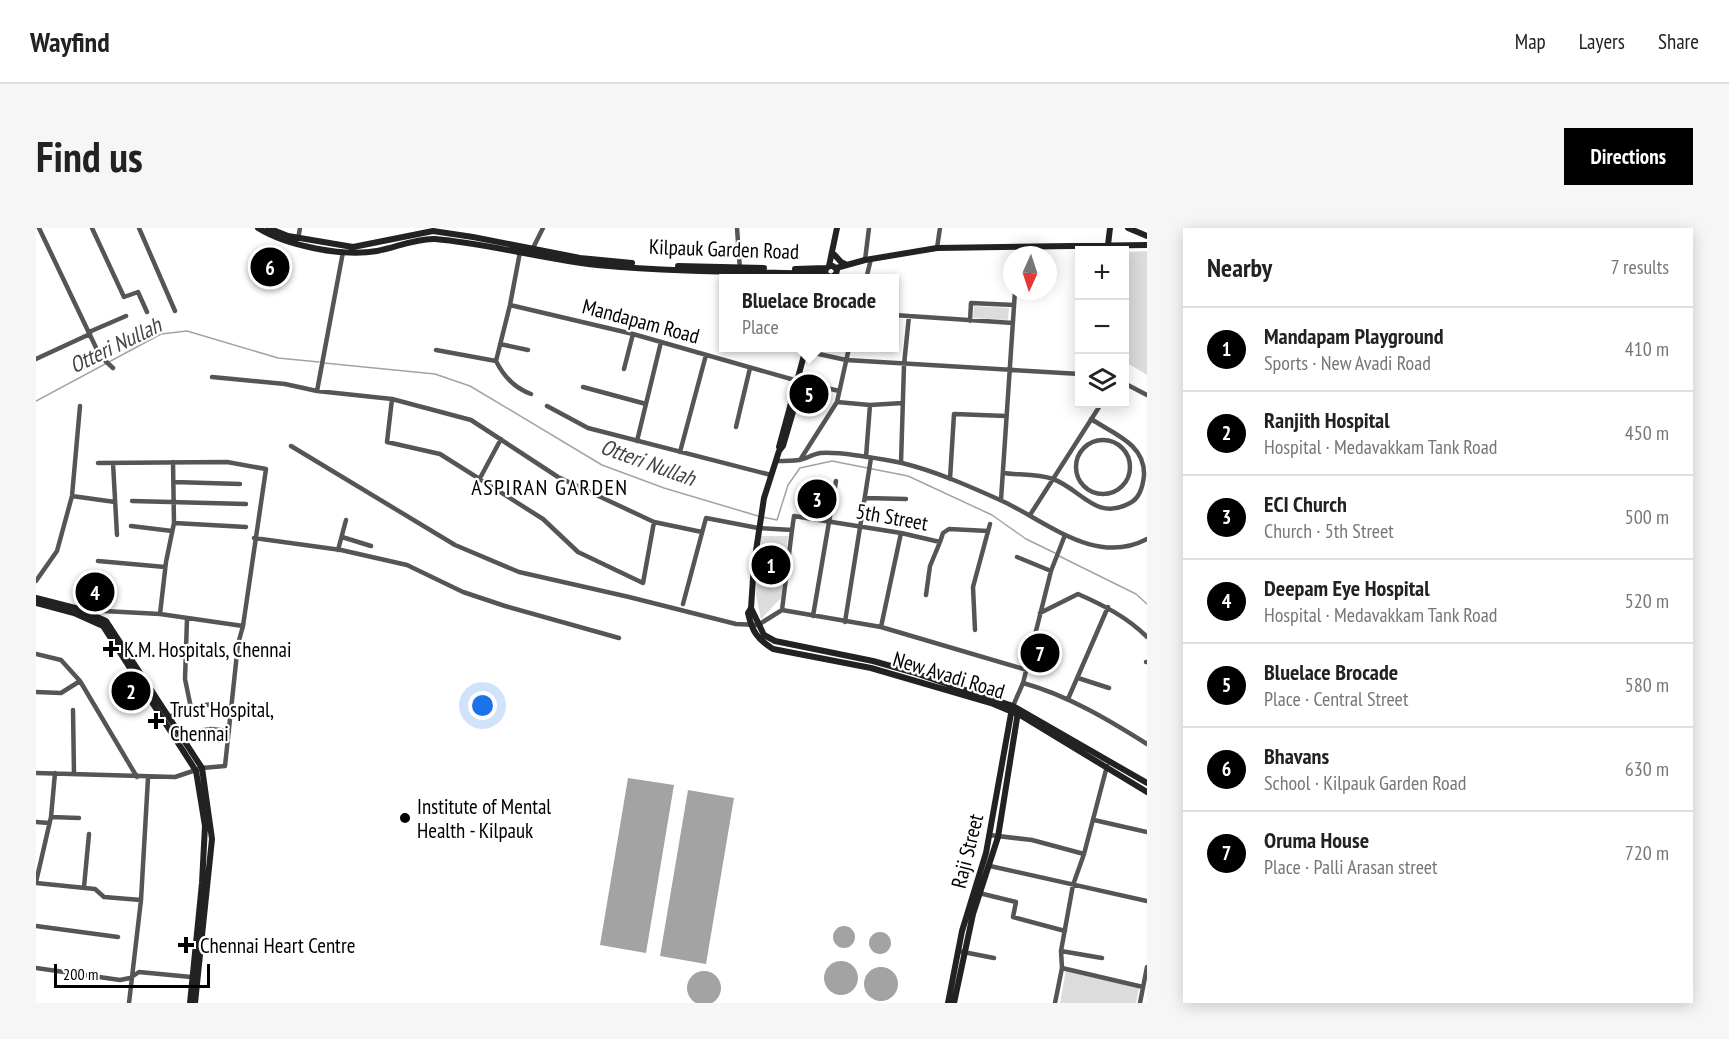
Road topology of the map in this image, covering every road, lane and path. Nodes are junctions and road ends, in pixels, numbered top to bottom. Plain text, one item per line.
1 (39, 228) edge
2 (92, 228) edge
3 (139, 228) edge
4 (258, 228) edge
5 (268, 228) edge
6 (300, 228) edge
7 (543, 228) edge
8 (737, 228) edge
9 (837, 228) edge
10 (869, 228) edge
11 (940, 228) edge
12 (1110, 228) edge
13 (1128, 228) edge
14 (434, 230) edge
15 (1147, 236) edge
16 (298, 238) junction
17 (432, 239) junction
18 (1108, 245) junction
19 (1146, 245) edge
20 (1100, 246) edge
21 (1003, 247) edge
22 (534, 248) junction
23 (937, 248) junction
24 (1057, 248) edge
25 (1075, 248) edge
26 (343, 252) junction
27 (520, 252) junction
28 (832, 252) junction
29 (868, 260) junction
30 (847, 265) junction
31 (740, 269) junction
32 (830, 273) edge
33 (867, 274) edge
34 (1014, 300) edge
35 (510, 305) junction
36 (1014, 305) junction
37 (175, 311) dead end
38 (147, 312) dead end
39 (899, 315) edge
40 (126, 316) dead end
41 (909, 316) junction
42 (970, 321) junction
43 (1013, 323) junction
44 (89, 333) junction
45 (633, 334) junction
46 (661, 342) junction
47 (500, 344) junction
48 (436, 350) dead end
49 (528, 350) dead end
50 (804, 352) edge
51 (816, 352) edge
52 (848, 352) edge
53 (706, 355) junction
54 (36, 359) edge
55 (846, 360) junction
56 (496, 361) junction
57 (904, 365) junction
58 (112, 368) dead end
59 (750, 368) junction
60 (624, 369) dead end
61 (1009, 369) junction
62 (1075, 374) edge
63 (212, 377) dead end
64 (798, 381) junction
65 (1129, 385) edge
66 (583, 387) dead end
67 (317, 391) junction
68 (839, 391) junction
69 (531, 394) dead end
70 (1147, 395) edge
71 (392, 399) junction
72 (837, 402) junction
73 (903, 403) junction
74 (646, 404) junction
75 (870, 405) junction
76 (80, 406) dead end
77 (547, 406) dead end
78 (1098, 408) edge
79 (1006, 416) junction
80 (1091, 419) junction
81 (736, 427) dead end
82 (501, 439) junction
83 (637, 441) junction
84 (291, 446) dead end
85 (1072, 448) junction
86 (680, 452) junction
87 (1080, 453) junction
88 (869, 459) junction
89 (800, 460) junction
90 (776, 461) junction
91 (173, 462) junction
92 (98, 463) dead end
93 (113, 463) junction
94 (901, 463) junction
95 (1003, 473) junction
96 (771, 475) junction
97 (950, 479) junction
98 (1053, 479) junction
99 (479, 480) junction
100 (836, 481) dead end
101 (174, 482) junction
102 (240, 484) dead end
103 (1140, 492) junction
104 (72, 496) junction
105 (1147, 496) edge
106 (866, 498) junction
107 (906, 499) dead end
108 (1001, 500) junction
109 (132, 501) dead end
110 (174, 501) junction
111 (115, 502) junction
112 (246, 504) dead end
113 (1030, 516) junction
114 (346, 520) dead end
115 (654, 522) junction
116 (828, 522) junction
117 (174, 523) junction
118 (759, 524) junction
119 (990, 524) dead end
120 (131, 526) dead end
121 (246, 527) dead end
122 (860, 527) junction
123 (792, 530) junction
124 (172, 531) junction
125 (988, 531) junction
126 (702, 532) junction
127 (901, 533) junction
128 (117, 535) dead end
129 (1065, 535) junction
130 (342, 537) junction
131 (254, 538) junction
132 (1147, 539) edge
133 (940, 542) junction
134 (371, 546) dead end
135 (338, 550) junction
136 (1017, 557) dead end
137 (98, 561) dead end
138 (165, 567) junction
139 (1051, 571) junction
140 (36, 581) edge
141 (926, 595) dead end
142 (36, 598) edge
143 (36, 603) edge
144 (683, 603) dead end
145 (1108, 607) junction
146 (752, 608) junction
147 (80, 609) junction
148 (782, 610) junction
149 (1040, 612) junction
150 (160, 615) junction
151 (813, 616) junction
152 (187, 619) junction
153 (845, 622) junction
154 (750, 624) junction
155 (758, 625) junction
156 (243, 626) junction
157 (880, 627) junction
158 (975, 630) dead end
159 (1147, 636) edge
160 (619, 638) dead end
161 (36, 654) edge
162 (1027, 670) junction
163 (1078, 678) junction
164 (80, 681) junction
165 (1023, 683) junction
166 (1109, 688) dead end
167 (36, 692) edge
168 (1068, 699) junction
169 (211, 704) dead end
170 (191, 708) junction
171 (73, 710) dead end
172 (1015, 710) junction
173 (168, 717) junction
174 (229, 731) junction
175 (179, 734) junction
176 (1147, 744) edge
177 (1109, 760) junction
178 (1107, 768) junction
179 (199, 769) junction
180 (1001, 771) junction
181 (1008, 772) junction
182 (36, 773) edge
183 (55, 774) junction
184 (74, 774) junction
185 (136, 777) junction
186 (148, 778) junction
187 (1147, 783) edge
188 (1147, 792) edge
189 (51, 817) junction
190 (78, 818) dead end
191 (1094, 820) junction
192 (36, 822) edge
193 (49, 823) junction
194 (1147, 832) edge
195 (89, 834) dead end
196 (989, 835) junction
197 (998, 837) junction
198 (1084, 854) junction
199 (38, 861) edge
200 (990, 866) junction
201 (36, 882) edge
202 (1073, 885) junction
203 (84, 887) junction
204 (979, 893) junction
205 (141, 900) junction
206 (1147, 901) edge
207 (36, 926) edge
208 (1065, 931) junction
209 (118, 937) dead end
210 (1061, 951) junction
211 (961, 952) junction
212 (994, 958) dead end
213 (1102, 958) dead end
214 (1147, 967) edge
215 (36, 968) edge
216 (1062, 968) junction
217 (191, 977) junction
218 (130, 978) junction
219 (1143, 987) junction
220 (129, 1003) edge
221 (190, 1003) edge
222 (195, 1003) edge
223 (948, 1003) edge
224 (954, 1003) edge
225 (1055, 1003) edge
226 (1140, 1003) edge

1 - 44 street
2 - 38 street
3 - 37 street
4 - 26 main road, Kilpauk Garden Road
5 - 16 main road, Kilpauk Garden Road
6 - 16 street
7 - 22 street
8 - 31 street
9 - 28 main road
10 - 29 street
11 - 23 street
12 - 18 main road
13 - 15 main road
14 - 16 main road, Kilpauk Garden Road
14 - 17 main road
14 - 22 main road, Kilpauk Garden Road
15 - 19 main road
17 - 26 main road, Kilpauk Garden Road
17 - 27 main road, Kilpauk Garden Road
18 - 19 main road, Kilpauk Garden Road
18 - 20 main road, Kilpauk Garden Road
21 - 23 main road, Kilpauk Garden Road
22 - 31 main road, Kilpauk Garden Road
23 - 29 main road, Kilpauk Garden Road
24 - 25 main road, Kilpauk Garden Road
26 - 67 street
27 - 31 main road, Kilpauk Garden Road
27 - 35 street
28 - 30 main road
28 - 32 main road
29 - 30 main road, Kilpauk Garden Road
29 - 33 street
30 - 32 main road, Kilpauk Garden Road
31 - 32 main road, Kilpauk Garden Road
34 - 36 street
35 - 45 street, Mandapam Road
35 - 47 street
36 - 42 street
36 - 43 street
39 - 41 street
40 - 44 street
41 - 42 street
41 - 57 street
42 - 43 street
43 - 61 street
44 - 54 street
44 - 58 street
45 - 46 street, Mandapam Road
45 - 60 street
46 - 53 street, Mandapam Road
46 - 74 street
47 - 49 street
47 - 56 street
48 - 56 street
50 - 64 main road
51 - 55 street
52 - 55 street
53 - 59 street, Mandapam Road
53 - 86 street
55 - 57 street
55 - 68 street
56 - 69 street
57 - 61 street
57 - 73 street
59 - 64 street, Mandapam Road
59 - 81 street
61 - 62 street
61 - 79 street
63 - 67 street
64 - 68 street, Mandapam Road
64 - 90 main road
65 - 70 street
66 - 74 street
67 - 71 street
68 - 72 street
71 - 82 street
71 - 99 street
72 - 75 street
72 - 89 street
73 - 75 street
73 - 94 street
74 - 83 street
75 - 88 street
76 - 104 street
77 - 83 street
78 - 80 street
79 - 95 street
79 - 97 street
80 - 85 street
80 - 103 street
82 - 99 street
82 - 115 street
83 - 86 street
84 - 154 street
85 - 87 street
85 - 98 street
86 - 96 street
87 - 87 street
88 - 89 street
88 - 94 street
88 - 106 street
89 - 90 street
90 - 96 main road
91 - 93 street
91 - 101 street
91 - 131 street
92 - 93 street
93 - 111 street
94 - 97 street
95 - 98 street
95 - 108 street
96 - 118 main road
97 - 108 street
98 - 103 street
98 - 113 street
99 - 115 street
100 - 116 street
101 - 102 street
101 - 110 street
103 - 105 street
104 - 111 street
104 - 140 street
106 - 107 street
106 - 122 street
108 - 113 street
109 - 110 street
110 - 112 street
110 - 117 street
111 - 128 street
113 - 129 street
114 - 130 street
115 - 126 street
116 - 122 street, 5th Street
116 - 123 street, 5th Street
116 - 151 street
117 - 121 street
117 - 124 street
118 - 123 street
118 - 126 street
118 - 146 main road
119 - 125 street
120 - 124 street
122 - 127 street, 5th Street
122 - 153 street
123 - 148 street
124 - 138 street
125 - 133 street, 5th Street
125 - 158 street
126 - 144 street
127 - 133 street, 5th Street
127 - 157 street
129 - 132 street
129 - 139 street
130 - 134 street
130 - 135 street
131 - 135 street
131 - 156 street
133 - 141 street
135 - 160 street
136 - 139 street
137 - 138 street
138 - 150 street
139 - 149 street
142 - 147 main road
143 - 179 main road
145 - 149 street
145 - 159 street
145 - 163 street
146 - 154 main road
146 - 155 main road
147 - 150 street
147 - 173 main road
148 - 151 street
148 - 155 street
149 - 162 street
150 - 152 street
151 - 153 street
152 - 156 street
152 - 170 street
153 - 157 street
154 - 155 street
154 - 172 main road, New Avadi Road
155 - 172 main road, New Avadi Road
156 - 174 street
157 - 162 street
161 - 164 street
162 - 165 street
163 - 166 street
163 - 168 street
164 - 167 street
164 - 185 street
165 - 168 street
165 - 172 street
168 - 176 street
169 - 170 street
170 - 173 street
171 - 184 street
172 - 177 main road, New Avadi Road
172 - 178 main road, New Avadi Road
172 - 180 main road, Raji Street
172 - 181 main road, Raji Street
173 - 175 main road
174 - 175 street
174 - 179 street
175 - 179 main road
177 - 178 street
177 - 187 main road, New Avadi Road
178 - 188 main road, New Avadi Road
178 - 191 street
179 - 186 street
179 - 217 main road
179 - 222 main road
180 - 181 main road
180 - 196 main road, Raji Street
181 - 197 main road, Raji Street
182 - 183 street
183 - 184 street
183 - 189 street
184 - 185 street
185 - 186 street
186 - 205 street
189 - 190 street
189 - 193 street
191 - 194 street
191 - 198 street
192 - 193 street
193 - 199 street
195 - 203 street
196 - 197 street
196 - 211 main road, Raji Street
197 - 198 street
197 - 200 main road, Raji Street
198 - 202 street
199 - 201 street
200 - 202 street
200 - 204 main road, Raji Street
201 - 203 street
202 - 206 street
202 - 208 street
203 - 205 street
204 - 208 street
204 - 211 main road, Raji Street
205 - 218 street
207 - 209 street
208 - 210 street
210 - 213 street
210 - 216 street
211 - 212 street
211 - 223 main road, Raji Street
211 - 224 main road, Raji Street
214 - 219 street
215 - 218 street
216 - 219 street
216 - 225 street
217 - 218 street
217 - 221 main road
218 - 220 street
219 - 226 street

